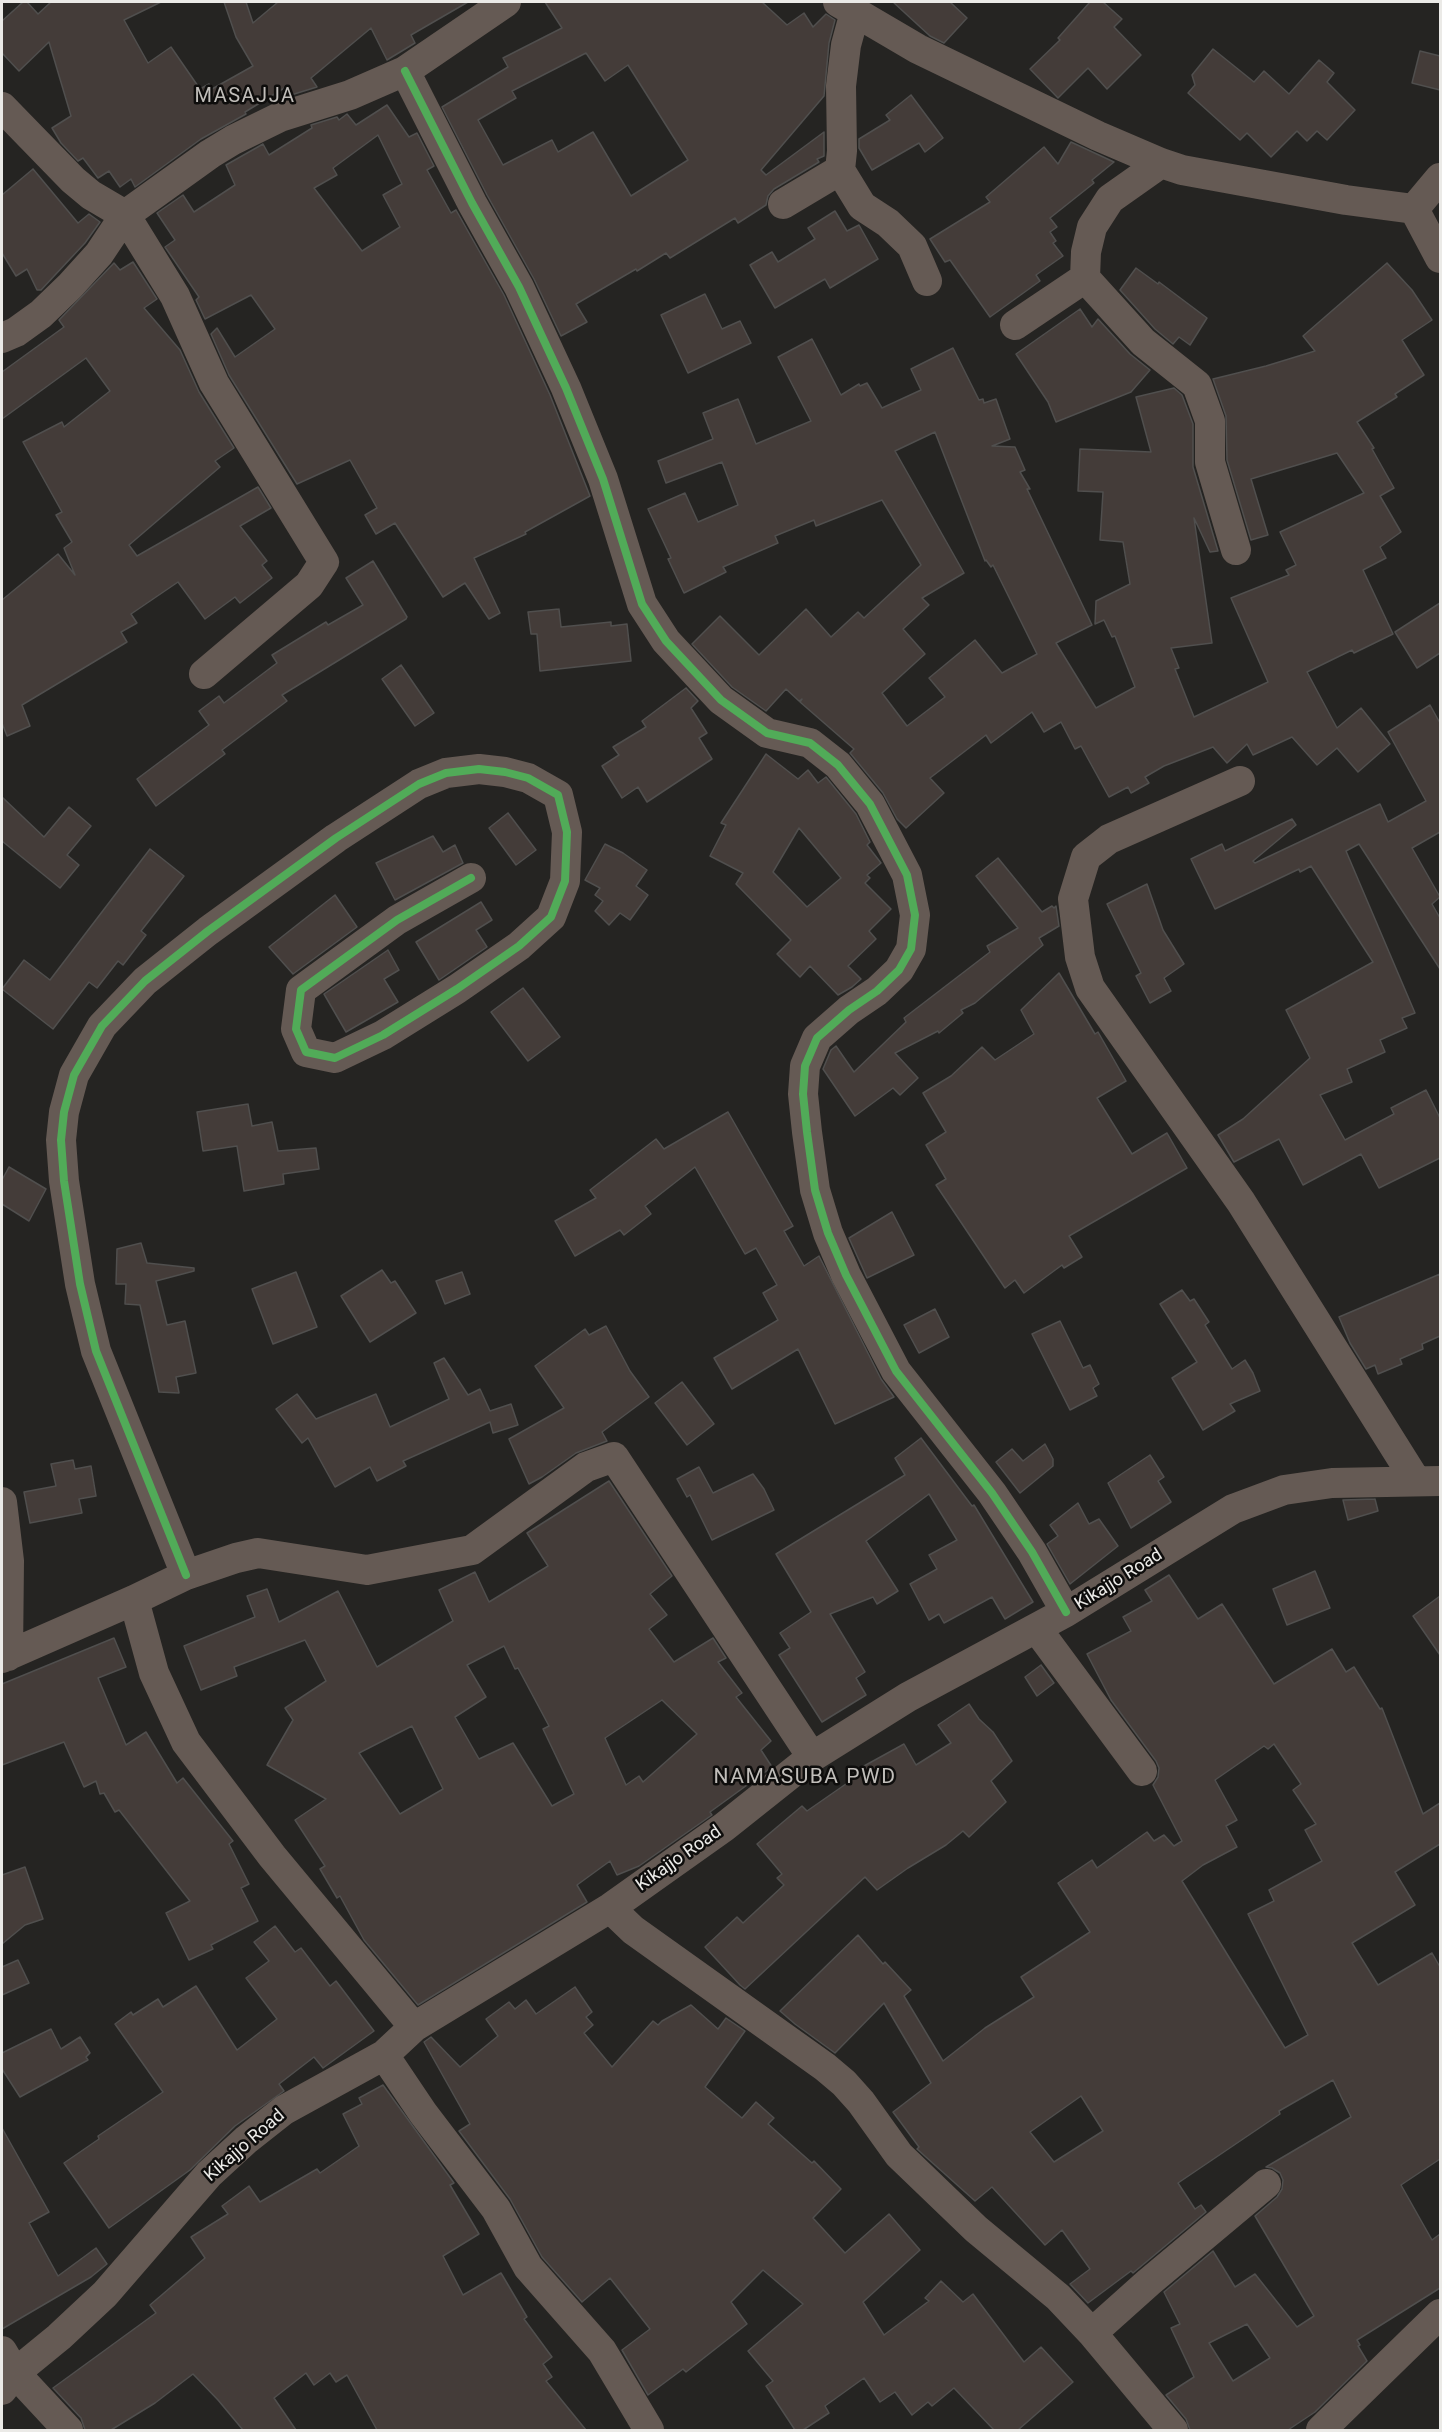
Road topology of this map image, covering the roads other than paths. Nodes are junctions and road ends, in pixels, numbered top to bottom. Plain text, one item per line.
1 (506, 2) edge
2 (846, 7) edge
3 (405, 71) junction
4 (2, 107) edge
5 (1161, 163) junction
6 (840, 170) junction
7 (1440, 178) edge
8 (783, 204) dead end
9 (1414, 209) junction
10 (125, 215) junction
11 (1440, 258) edge
12 (1085, 278) junction
13 (927, 281) dead end
14 (1015, 325) dead end
15 (2, 338) edge
16 (1236, 550) dead end
17 (204, 674) dead end
18 (1240, 781) dead end
19 (471, 878) dead end
20 (1428, 1481) edge
21 (2, 1502) edge
22 (186, 1575) junction
23 (134, 1600) junction
24 (1066, 1612) junction
25 (1037, 1629) junction
26 (5, 1657) edge
27 (812, 1757) junction
28 (1142, 1771) dead end
29 (610, 1908) junction
30 (414, 2027) junction
31 (384, 2055) junction
32 (1266, 2184) dead end
33 (1440, 2314) edge
34 (1092, 2334) junction
35 (6, 2371) edge
36 (68, 2430) edge
37 (649, 2430) edge
38 (1173, 2430) edge
39 (1322, 2430) edge

1 - 3 street
2 - 5 street
2 - 6 street
3 - 10 street
3 - 24 street
4 - 10 street
5 - 9 street
5 - 12 street
6 - 8 street
6 - 13 street
7 - 9 street
9 - 11 street
10 - 15 street
10 - 17 street
12 - 14 street
12 - 16 street
18 - 20 street
19 - 22 street
20 - 24 street, Kikajjo Road
21 - 26 street
22 - 23 street
22 - 27 street
23 - 26 street
23 - 30 street
24 - 25 street, Kikajjo Road
25 - 27 street, Kikajjo Road
25 - 28 street
27 - 29 street, Kikajjo Road
29 - 30 street, Kikajjo Road
29 - 34 street
30 - 31 street, Kikajjo Road
31 - 35 street, Kikajjo Road
31 - 37 street
32 - 34 street
33 - 39 street
34 - 38 street
35 - 36 street

